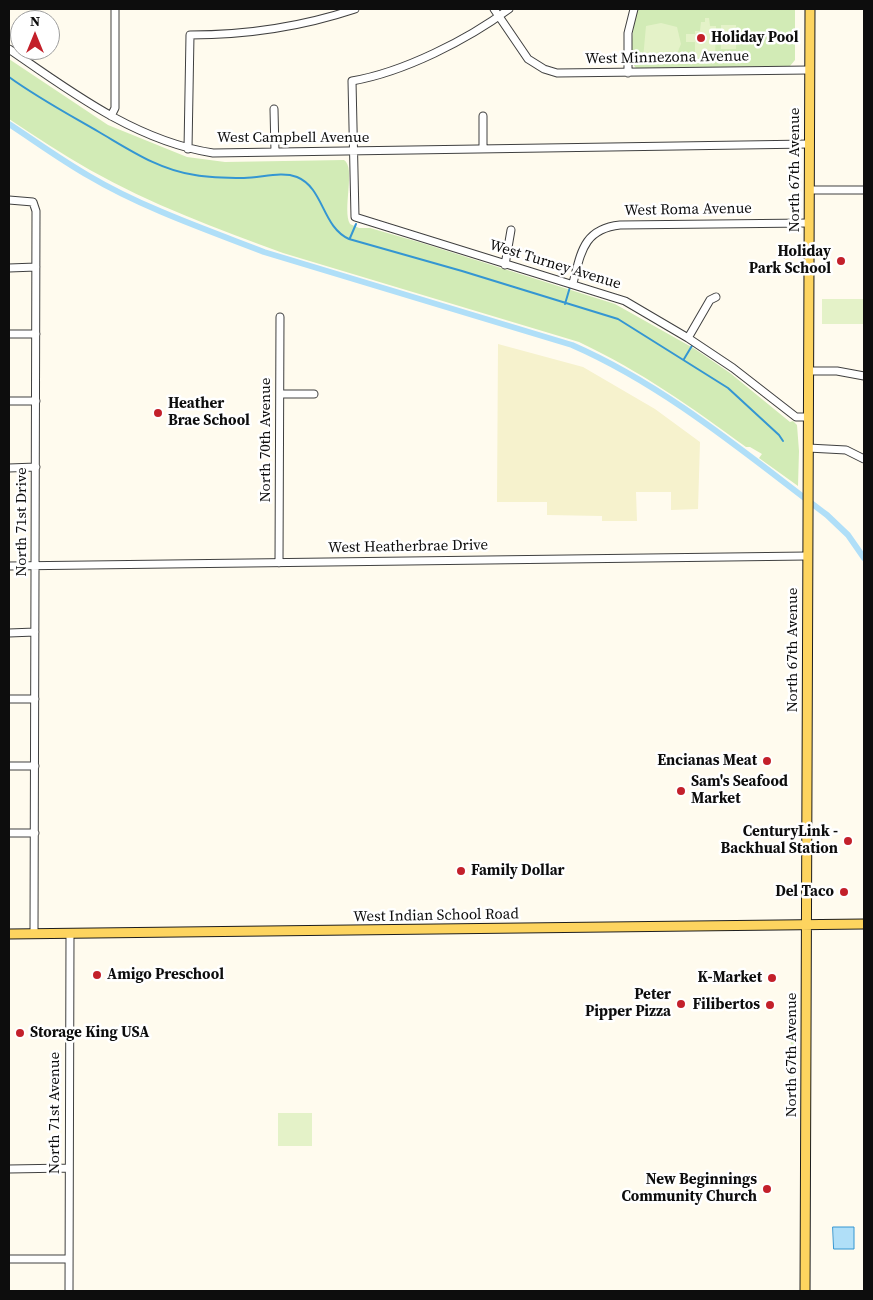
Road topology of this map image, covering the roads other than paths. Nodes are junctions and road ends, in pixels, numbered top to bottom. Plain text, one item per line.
1 (116, 9) edge
2 (355, 9) edge
3 (494, 9) edge
4 (509, 9) edge
5 (634, 9) edge
6 (810, 9) edge
7 (499, 16) junction
8 (9, 49) edge
9 (809, 70) junction
10 (628, 73) junction
11 (274, 109) dead end
12 (111, 116) junction
13 (483, 116) dead end
14 (809, 144) junction
15 (188, 149) junction
16 (483, 149) junction
17 (354, 151) junction
18 (274, 152) junction
19 (809, 190) junction
20 (864, 190) edge
21 (9, 200) edge
22 (808, 223) junction
23 (512, 230) dead end
24 (505, 265) junction
25 (36, 267) junction
26 (9, 268) edge
27 (573, 283) junction
28 (716, 297) dead end
29 (280, 317) dead end
30 (9, 334) edge
31 (36, 334) junction
32 (688, 338) junction
33 (808, 371) junction
34 (864, 376) edge
35 (280, 394) junction
36 (314, 394) dead end
37 (36, 401) junction
38 (9, 402) edge
39 (808, 418) junction
40 (808, 448) junction
41 (864, 459) edge
42 (36, 467) junction
43 (9, 468) edge
44 (807, 556) junction
45 (279, 563) junction
46 (9, 566) edge
47 (36, 566) junction
48 (36, 632) junction
49 (9, 633) edge
50 (36, 699) junction
51 (9, 700) edge
52 (9, 766) edge
53 (35, 766) junction
54 (9, 833) edge
55 (35, 833) junction
56 (806, 924) junction
57 (864, 924) edge
58 (9, 934) edge
59 (34, 934) junction
60 (70, 934) junction
61 (9, 1168) edge
62 (69, 1168) junction
63 (9, 1259) edge
64 (69, 1259) junction
65 (69, 1291) edge
66 (805, 1291) edge

1 - 12 street
2 - 15 street
3 - 7 street
4 - 7 street
5 - 10 street
6 - 9 main road, North 67th Avenue
7 - 10 street, West Minnezona Avenue
7 - 17 street
8 - 12 street, West Campbell Avenue
9 - 10 street, West Minnezona Avenue
9 - 14 main road, North 67th Avenue
11 - 18 street
12 - 15 street, West Campbell Avenue
13 - 16 street
14 - 16 street, West Campbell Avenue
14 - 19 main road, North 67th Avenue
15 - 18 street, West Campbell Avenue
16 - 17 street, West Campbell Avenue
17 - 18 street, West Campbell Avenue
17 - 24 street, West Turney Avenue
19 - 20 street
19 - 22 main road, North 67th Avenue
21 - 25 street, North 71st Drive
22 - 27 street, West Roma Avenue
22 - 33 main road, North 67th Avenue
23 - 24 street
24 - 27 street, West Turney Avenue
25 - 26 street
25 - 31 street, North 71st Drive
27 - 32 street, West Turney Avenue
28 - 32 street
29 - 35 street, North 70th Avenue
30 - 31 street
31 - 37 street, North 71st Drive
32 - 39 street, West Turney Avenue
33 - 34 street
33 - 39 main road, North 67th Avenue
35 - 36 street
35 - 45 street, North 70th Avenue
37 - 38 street
37 - 42 street, North 71st Drive
39 - 40 main road, North 67th Avenue
40 - 41 street
40 - 44 main road, North 67th Avenue
42 - 43 street
42 - 47 street, North 71st Drive
44 - 45 street, West Heatherbrae Drive
44 - 56 main road, North 67th Avenue
45 - 47 street, West Heatherbrae Drive
46 - 47 street, West Heatherbrae Drive
47 - 48 street, North 71st Drive
48 - 49 street
48 - 50 street, North 71st Drive
50 - 51 street
50 - 53 street, North 71st Drive
52 - 53 street
53 - 55 street, North 71st Drive
54 - 55 street
55 - 59 street, North 71st Drive
56 - 57 main road, West Indian School Road
56 - 60 main road, West Indian School Road
56 - 66 main road, North 67th Avenue
58 - 59 main road, West Indian School Road
59 - 60 main road, West Indian School Road
60 - 62 street, North 71st Avenue
61 - 62 street
62 - 64 street, North 71st Avenue
63 - 64 street
64 - 65 street, North 71st Avenue

